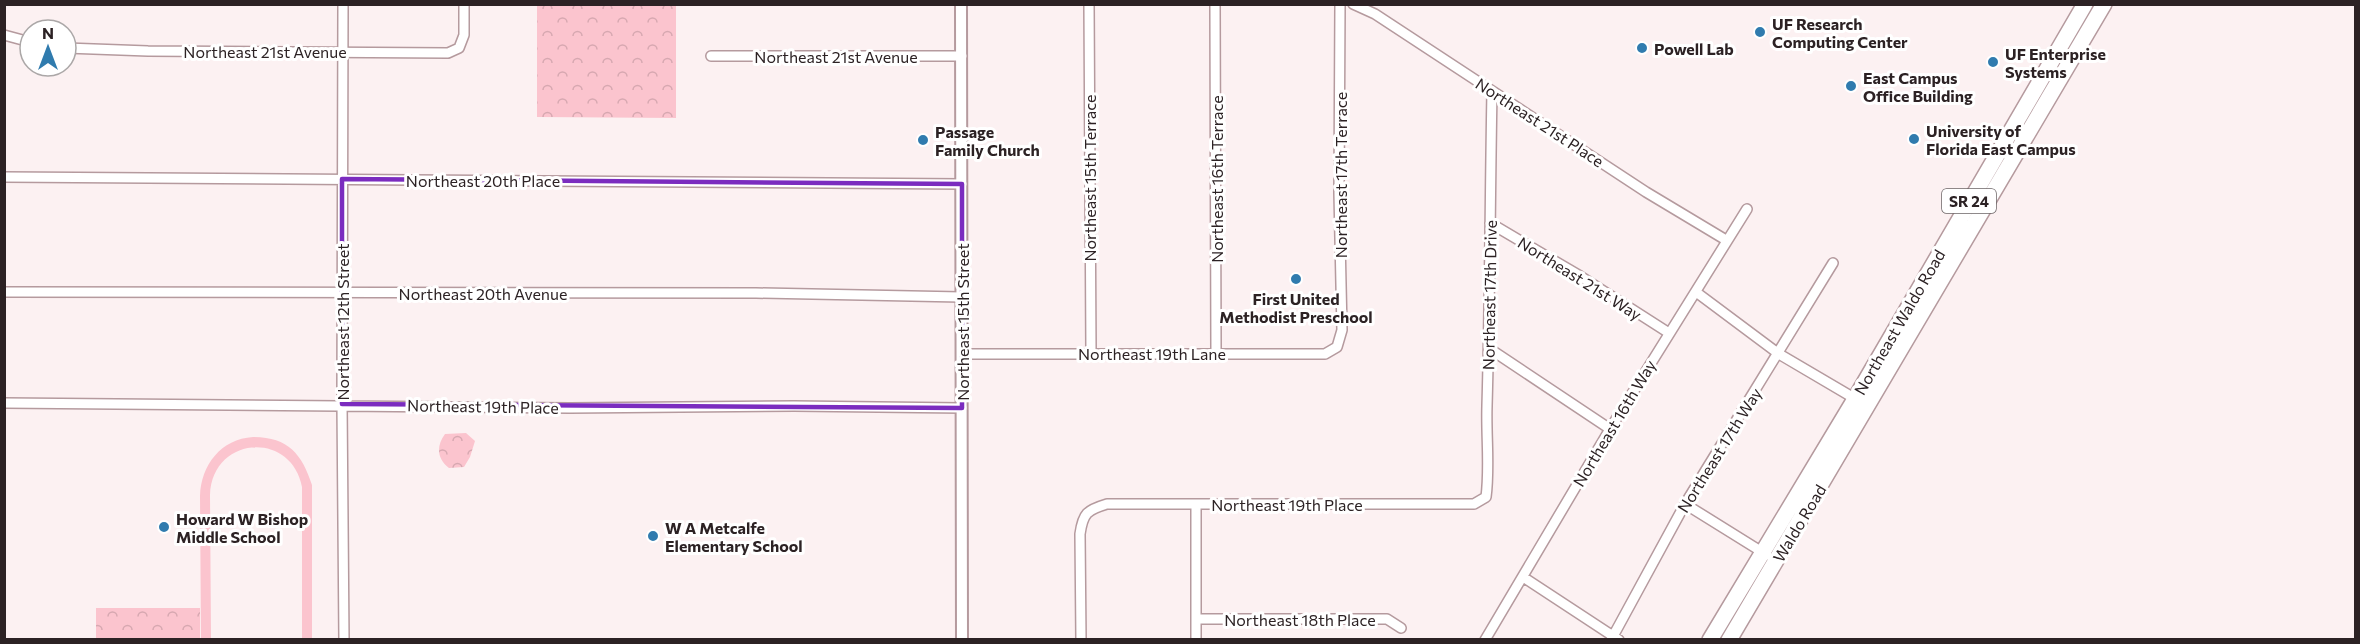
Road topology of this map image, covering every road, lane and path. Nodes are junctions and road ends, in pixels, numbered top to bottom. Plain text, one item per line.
1 (343, 4) edge
2 (464, 4) edge
3 (961, 4) edge
4 (1089, 4) edge
5 (1215, 4) edge
6 (1340, 4) edge
7 (1353, 4) edge
8 (2085, 4) edge
9 (2104, 4) edge
10 (78, 48) edge
11 (343, 52) junction
12 (711, 56) dead end
13 (962, 56) junction
14 (1492, 91) junction
15 (4, 177) edge
16 (342, 179) junction
17 (962, 184) junction
18 (1747, 209) dead end
19 (1490, 223) junction
20 (1726, 240) junction
21 (1833, 263) dead end
22 (4, 292) edge
23 (1696, 292) junction
24 (343, 294) junction
25 (961, 297) junction
26 (1669, 333) junction
27 (1338, 344) joint
28 (1490, 349) junction
29 (1091, 352) junction
30 (1216, 353) junction
31 (962, 354) junction
32 (1779, 354) junction
33 (1855, 399) junction
34 (4, 403) edge
35 (342, 404) junction
36 (1869, 407) junction
37 (962, 408) junction
38 (1610, 429) junction
39 (1486, 497) joint
40 (1196, 504) junction
41 (1685, 504) junction
42 (1763, 552) junction
43 (1776, 561) junction
44 (1523, 578) junction
45 (1196, 619) junction
46 (1401, 628) dead end
47 (1614, 638) edge
48 (344, 639) edge
49 (962, 639) edge
50 (1081, 639) edge
51 (1196, 639) edge
52 (1485, 639) edge
53 (1710, 639) edge
54 (1730, 639) edge

1 - 11 street, Northeast 12th Street
2 - 11 street, Northeast 21st Avenue
3 - 13 street, Northeast 15th Street
4 - 29 street, Northeast 15th Terrace
5 - 30 street, Northeast 16th Terrace
6 - 27 street, Northeast 17th Terrace
7 - 14 street, Northeast 21st Place
8 - 33 highway, Northeast Waldo Road / SR 24
9 - 36 highway, Northeast Waldo Road / SR 24
10 - 11 street, Northeast 21st Avenue
11 - 16 street, Northeast 12th Street
12 - 13 street, Northeast 21st Avenue
13 - 17 street, Northeast 15th Street
14 - 19 street, Northeast 17th Drive
14 - 20 street, Northeast 21st Place
15 - 16 street, Northeast 20th Place
16 - 17 street, Northeast 20th Place
16 - 24 street, Northeast 12th Street
17 - 25 street, Northeast 15th Street
18 - 20 street, Northeast 16th Way
19 - 26 street, Northeast 21st Way
19 - 28 street, Northeast 17th Drive
20 - 23 street, Northeast 16th Way
21 - 32 street, Northeast 17th Way
22 - 24 street, Northeast 20th Avenue
23 - 26 street, Northeast 16th Way
23 - 32 street
24 - 25 street, Northeast 20th Avenue
24 - 35 street, Northeast 12th Street
25 - 31 street, Northeast 15th Street
26 - 38 street, Northeast 16th Way
27 - 30 street, Northeast 19th Lane
28 - 38 street
28 - 39 street, Northeast 17th Drive
29 - 30 street, Northeast 19th Lane
29 - 31 street, Northeast 19th Lane
31 - 37 street, Northeast 15th Street
32 - 33 street
32 - 41 street, Northeast 17th Way
33 - 36 street
33 - 42 highway, Northeast Waldo Road / SR 24
34 - 35 street, Northeast 19th Place
35 - 37 street, Northeast 19th Place
35 - 48 street, Northeast 12th Street
36 - 43 highway, Waldo Road / SR 24
37 - 49 street, Northeast 15th Street
38 - 44 street, Northeast 16th Way
39 - 40 street, Northeast 19th Place
40 - 45 street
40 - 50 street, Northeast 19th Place
41 - 42 street
41 - 47 street, Northeast 17th Way
42 - 43 street
42 - 53 highway, Northeast Waldo Road / SR 24
43 - 54 highway, Waldo Road / SR 24
44 - 47 street
44 - 52 street, Northeast 16th Way
45 - 46 street, Northeast 18th Place
45 - 51 street

